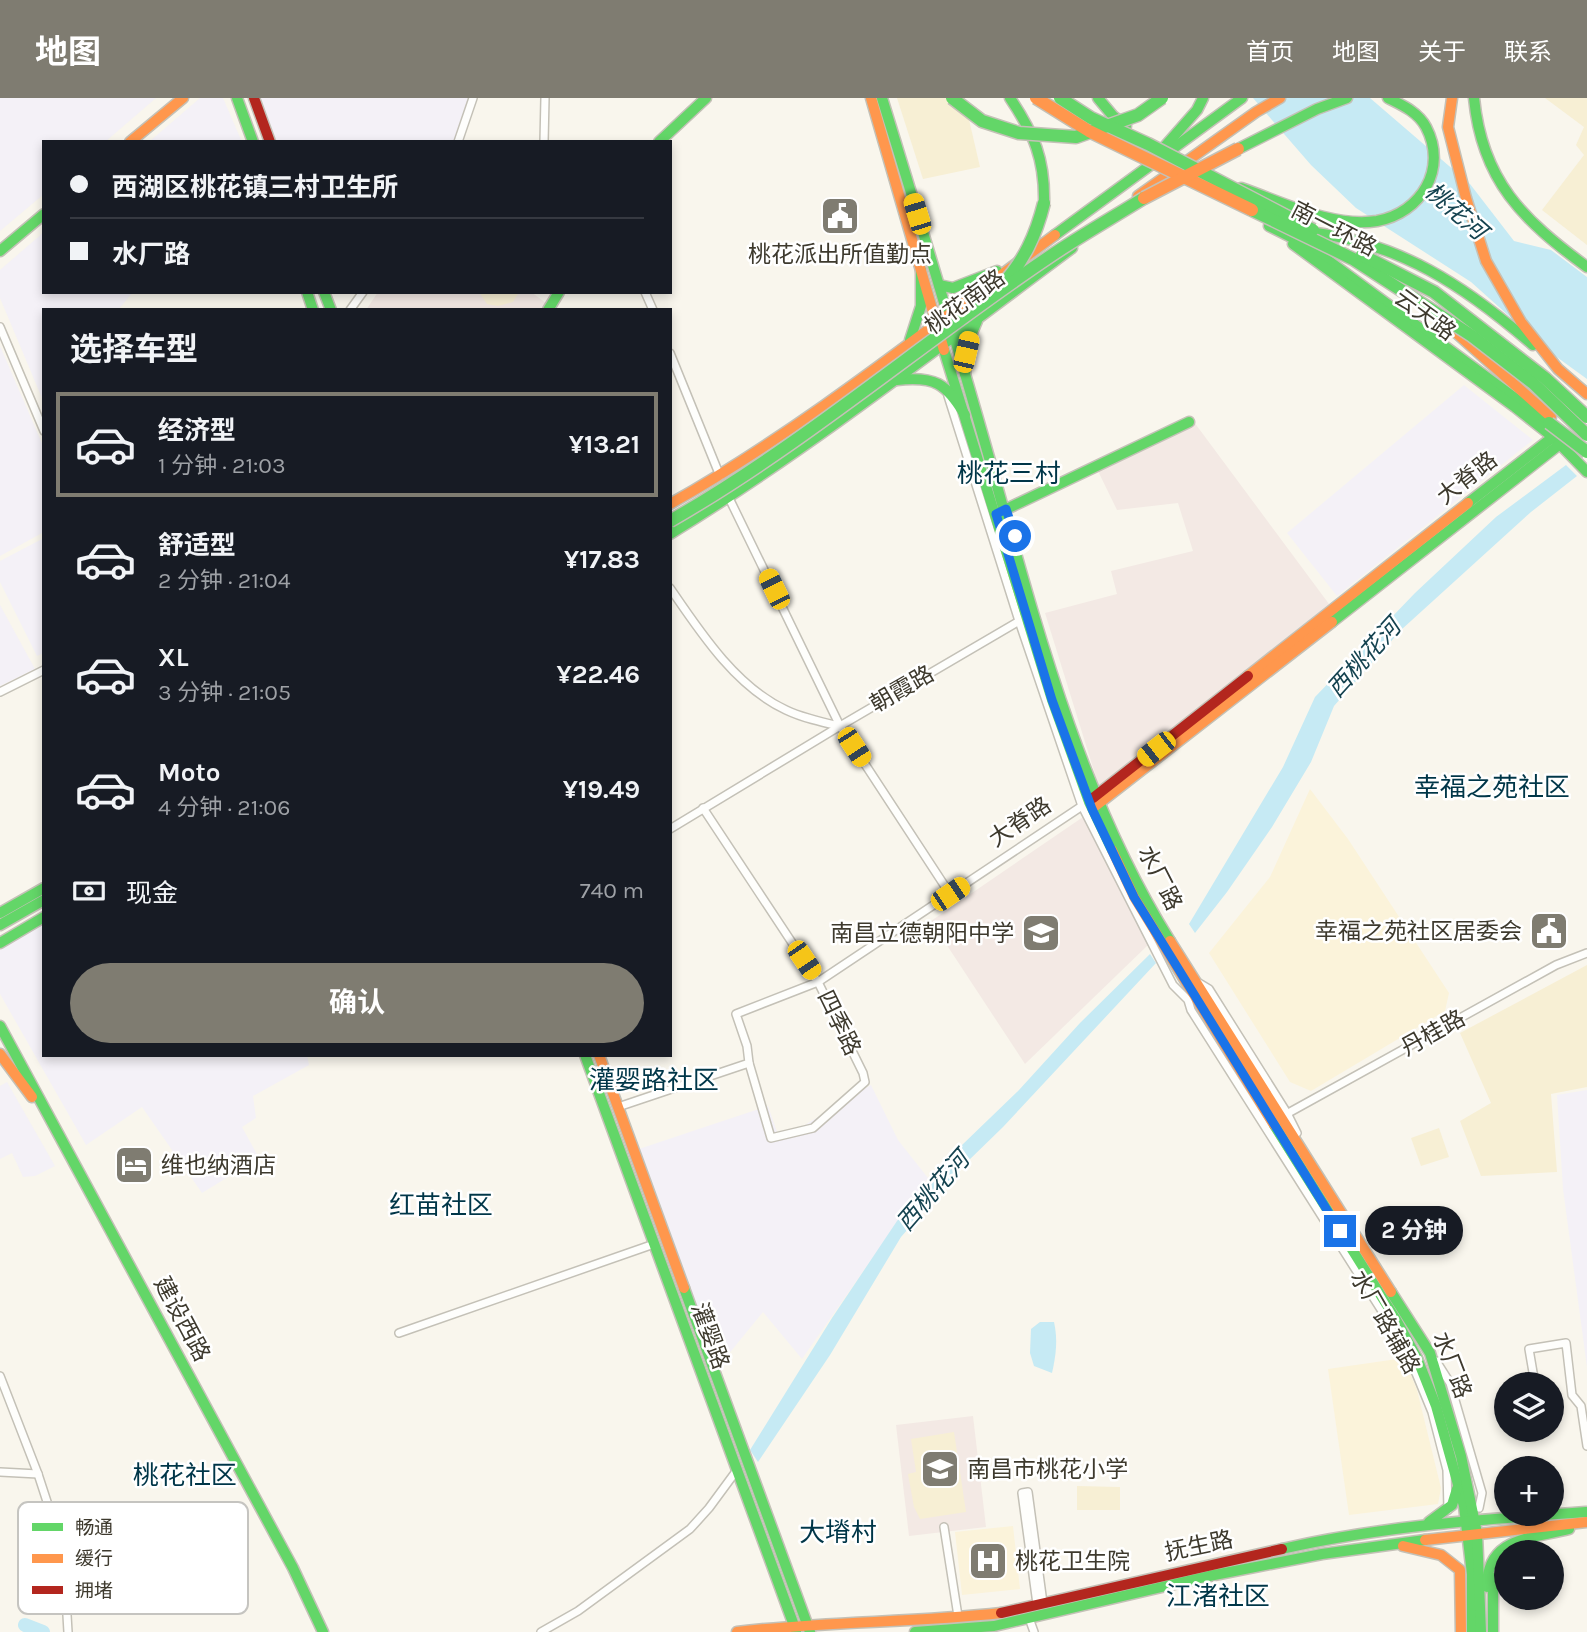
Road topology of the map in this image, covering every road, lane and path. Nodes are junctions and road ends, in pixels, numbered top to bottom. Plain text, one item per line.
1 (183, 98) edge
2 (237, 98) edge
3 (254, 98) edge
4 (473, 98) edge
5 (545, 98) edge
6 (706, 98) edge
7 (863, 98) edge
8 (871, 98) edge
9 (882, 98) edge
10 (952, 98) edge
11 (1010, 98) edge
12 (1036, 98) edge
13 (1060, 98) edge
14 (1098, 98) edge
15 (1162, 98) edge
16 (1203, 98) edge
17 (1242, 98) edge
18 (1280, 98) edge
19 (1347, 98) edge
20 (1388, 98) edge
21 (1452, 98) edge
22 (1474, 98) edge
23 (878, 124) junction
24 (132, 140) edge
25 (252, 140) edge
26 (269, 140) edge
27 (459, 140) edge
28 (544, 140) edge
29 (661, 140) edge
30 (1148, 144) junction
31 (1170, 152) junction
32 (1157, 160) junction
33 (1185, 162) junction
34 (1143, 170) junction
35 (1173, 170) junction
36 (1217, 180) junction
37 (42, 216) edge
38 (1269, 226) junction
39 (1305, 232) junction
40 (0, 251) edge
41 (1017, 263) junction
42 (1587, 267) edge
43 (921, 270) junction
44 (939, 285) junction
45 (948, 314) junction
46 (980, 317) junction
47 (936, 323) junction
48 (0, 327) edge
49 (954, 336) junction
50 (908, 343) junction
51 (942, 344) junction
52 (672, 358) edge
53 (1558, 369) junction
54 (965, 374) junction
55 (893, 381) junction
56 (945, 385) junction
57 (1587, 394) edge
58 (965, 415) junction
59 (1587, 417) edge
60 (1189, 422) dead end
61 (42, 426) edge
62 (1581, 438) edge
63 (1559, 444) junction
64 (1587, 453) edge
65 (1587, 472) edge
66 (720, 476) junction
67 (729, 498) junction
68 (672, 503) edge
69 (1002, 511) junction
70 (672, 518) edge
71 (672, 518) edge
72 (672, 533) edge
73 (672, 591) edge
74 (1027, 616) junction
75 (42, 671) edge
76 (0, 692) edge
77 (840, 726) junction
78 (1092, 803) junction
79 (704, 808) junction
80 (672, 828) edge
81 (42, 882) edge
82 (42, 889) edge
83 (950, 894) junction
84 (42, 901) edge
85 (0, 907) edge
86 (0, 913) edge
87 (42, 919) edge
88 (0, 925) edge
89 (0, 943) edge
90 (1587, 953) edge
91 (818, 982) junction
92 (0, 1026) edge
93 (0, 1038) edge
94 (0, 1054) edge
95 (586, 1057) edge
96 (600, 1057) edge
97 (749, 1063) junction
98 (32, 1097) junction
99 (618, 1107) junction
100 (1284, 1115) junction
101 (654, 1244) junction
102 (398, 1333) dead end
103 (1533, 1372) edge
104 (0, 1376) edge
105 (1587, 1446) edge
106 (737, 1470) junction
107 (0, 1472) edge
108 (38, 1474) junction
109 (1458, 1479) junction
110 (47, 1502) edge
111 (1448, 1511) junction
112 (1587, 1512) edge
113 (1473, 1519) junction
114 (1587, 1523) edge
115 (944, 1527) dead end
116 (1417, 1527) junction
117 (1527, 1540) edge
118 (1394, 1544) junction
119 (1494, 1558) edge
120 (1494, 1568) edge
121 (1040, 1603) junction
122 (67, 1614) edge
123 (958, 1616) junction
124 (1029, 1618) junction
125 (802, 1629) edge
126 (68, 1632) edge
127 (317, 1632) edge
128 (323, 1632) edge
129 (541, 1632) edge
130 (737, 1632) edge
131 (915, 1632) edge
132 (1034, 1632) edge
133 (1461, 1632) edge
134 (1472, 1632) edge
135 (1483, 1632) edge
136 (1493, 1632) edge

1 - 24 main road
2 - 25 main road
3 - 26 main road
4 - 27 street
5 - 28 street
6 - 29 main road
7 - 23 main road
8 - 23 main road, 水厂路
9 - 44 main road, 水厂路
10 - 15 main road, bridge
11 - 70 main road, bridge
12 - 62 main road, 南一环路, bridge
13 - 30 main road, 南一环路, bridge
14 - 30 main road, bridge
16 - 34 main road
17 - 31 main road, 桃花南路
18 - 33 main road, 桃花南路
19 - 71 main road, bridge
20 - 36 main road, bridge
21 - 53 main road
22 - 42 main road
23 - 43 main road, 水厂路
30 - 36 main road, 南一环路, bridge
31 - 32 main road, 桃花南路
31 - 33 main road, 云天路
32 - 34 main road, 桃花南路
32 - 35 main road, 云天路
33 - 35 main road, 桃花南路
33 - 39 main road, 云天路
34 - 41 main road, 桃花南路
35 - 38 main road, 云天路
35 - 46 main road, 桃花南路
36 - 59 main road, 南一环路, bridge
37 - 40 main road
38 - 63 main road, 云天路
38 - 64 main road, bridge
39 - 53 main road
39 - 62 main road, 云天路
41 - 44 main road
41 - 45 main road, 桃花南路
43 - 47 main road, 水厂路
43 - 50 main road
44 - 45 main road, 水厂路
45 - 47 main road, 桃花南路
45 - 49 main road, 水厂路
46 - 49 main road, 桃花南路
46 - 54 main road
47 - 50 main road, 桃花南路
47 - 51 main road, 水厂路
48 - 61 street
49 - 51 main road, 桃花南路
49 - 54 main road, 水厂路
50 - 66 main road, 桃花南路
51 - 55 main road, 桃花南路
51 - 58 main road, 水厂路
52 - 66 street
53 - 57 main road
54 - 69 main road, 水厂路
55 - 56 main road
55 - 67 main road, 桃花南路
56 - 58 main road
56 - 74 street
58 - 69 main road, 水厂路
60 - 69 main road
62 - 64 main road, 云天路, bridge
63 - 65 main road, 云天路
63 - 78 main road, 大脊路
66 - 68 main road, 桃花南路
67 - 72 main road, 桃花南路
67 - 77 street
69 - 74 main road, 水厂路
69 - 78 street, 水厂路辅路
73 - 77 street
74 - 77 street, 朝霞路
74 - 78 main road, 水厂路
75 - 76 street
77 - 79 street, 朝霞路
77 - 83 street
78 - 83 street, 大脊路
78 - 100 main road, 水厂路
78 - 109 main road, 水厂路
78 - 111 street, 水厂路辅路
79 - 80 street, 朝霞路
79 - 91 street, 四季路
81 - 85 main road
82 - 86 main road
83 - 91 street, 大脊路
84 - 88 main road
87 - 89 main road
90 - 100 street, 丹桂路
91 - 97 street, 大脊路
91 - 97 street, 四季路
92 - 128 main road, 建设西路
93 - 98 main road, 建设西路
94 - 98 main road
95 - 101 main road, 灌婴路
96 - 99 main road, 灌婴路
97 - 99 street
98 - 127 main road, 建设西路
99 - 125 main road, 灌婴路
100 - 113 main road, 水厂路
101 - 102 street
101 - 106 main road, 灌婴路
103 - 105 street
104 - 108 street
106 - 125 main road, 灌婴路
106 - 129 street
107 - 108 street
108 - 110 street
109 - 111 main road
109 - 113 main road, 水厂路
111 - 116 main road
112 - 113 main road, 抚生路
113 - 114 main road, 抚生路
113 - 116 main road, 抚生路
113 - 118 main road, 抚生路
113 - 134 main road, 水厂路
113 - 135 main road, 水厂路
114 - 117 main road
115 - 123 street
116 - 121 main road, 抚生路
118 - 124 main road, 抚生路
118 - 133 main road
119 - 135 main road
120 - 136 main road
121 - 121 street
121 - 123 main road, 抚生路
122 - 126 street
123 - 125 main road, 抚生路
124 - 131 main road, 抚生路
124 - 132 street
125 - 130 main road, 抚生路

